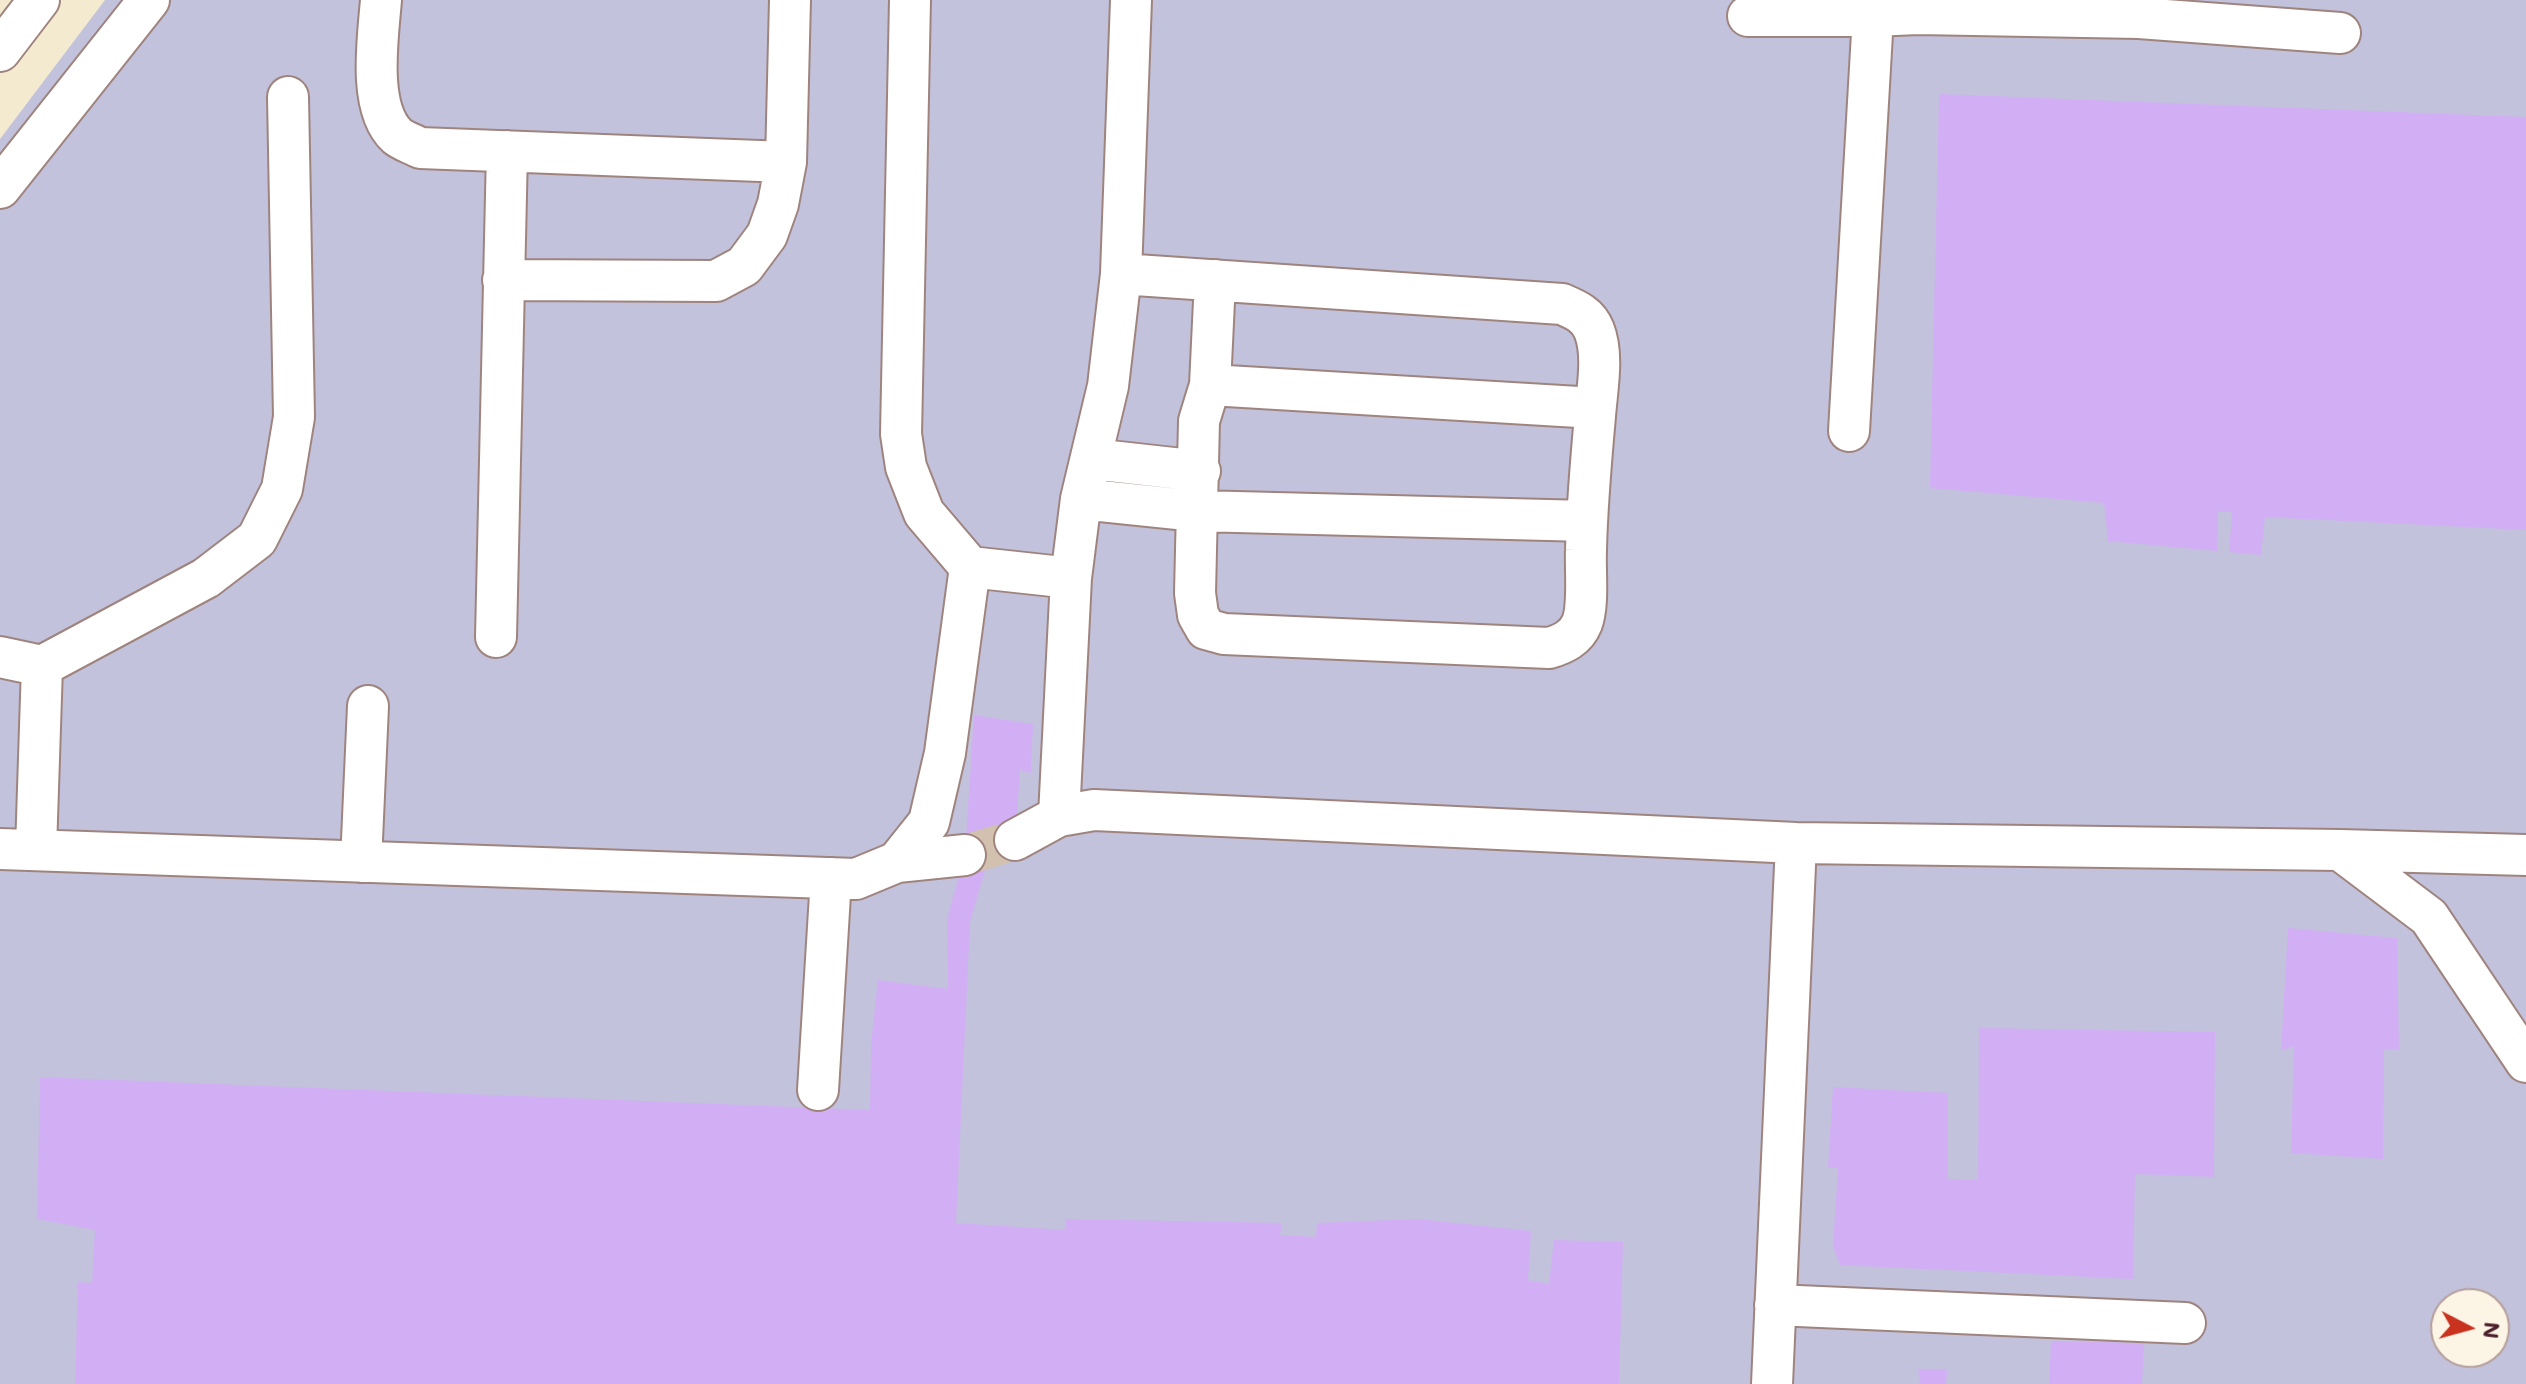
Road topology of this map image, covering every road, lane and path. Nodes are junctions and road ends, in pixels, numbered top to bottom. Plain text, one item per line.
1 (39, 0) edge
2 (149, 0) edge
3 (381, 0) edge
4 (790, 0) edge
5 (910, 0) edge
6 (1131, 0) edge
7 (2140, 9) edge
8 (1748, 16) dead end
9 (1873, 16) junction
10 (2340, 33) dead end
11 (0, 51) edge
12 (288, 97) dead end
13 (507, 151) junction
14 (786, 162) junction
15 (0, 188) edge
16 (1121, 274) junction
17 (503, 280) junction
18 (1215, 280) junction
19 (1210, 385) junction
20 (1595, 408) junction
21 (1849, 431) dead end
22 (1092, 459) junction
23 (1200, 471) junction
24 (1081, 499) junction
25 (1197, 511) junction
26 (1587, 521) junction
27 (970, 567) junction
28 (1071, 578) junction
29 (496, 637) dead end
30 (0, 657) edge
31 (42, 666) junction
32 (368, 706) dead end
33 (1059, 816) junction
34 (1015, 840) tunnel mouth
35 (1796, 843) junction
36 (18, 849) edge
37 (2340, 850) junction
38 (965, 855) tunnel mouth
39 (2526, 855) edge
40 (361, 862) junction
41 (897, 862) junction
42 (831, 878) junction
43 (2526, 1062) edge
44 (818, 1090) dead end
45 (1775, 1305) junction
46 (2185, 1323) dead end
47 (1772, 1384) edge

1 - 11 street
2 - 15 street
3 - 13 street
4 - 14 street
5 - 27 street
6 - 16 street
7 - 9 street
7 - 10 street
8 - 9 street
9 - 21 street
12 - 31 street
13 - 14 street
13 - 17 street
14 - 17 street
16 - 18 street
16 - 22 street
17 - 29 street
18 - 19 street
18 - 20 street
19 - 20 street
19 - 23 street
20 - 26 street
22 - 23 street
22 - 24 street
23 - 25 street
24 - 25 street
24 - 28 street
25 - 26 street
25 - 26 street
27 - 28 street
27 - 41 street
28 - 33 street
30 - 31 street
31 - 36 street
32 - 40 street
33 - 34 street
33 - 35 street
35 - 37 street
35 - 45 street
36 - 40 street
37 - 39 street
37 - 43 street
38 - 41 street
40 - 42 street
41 - 42 street
42 - 44 street
45 - 46 street
45 - 47 street

